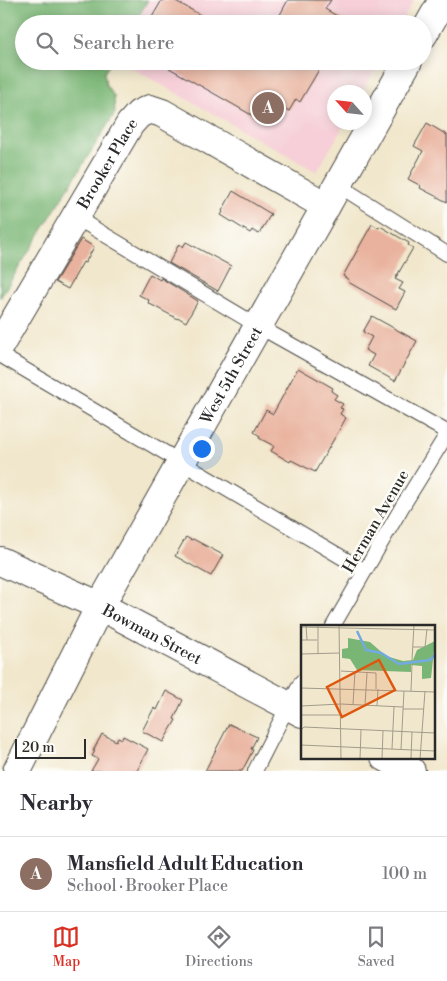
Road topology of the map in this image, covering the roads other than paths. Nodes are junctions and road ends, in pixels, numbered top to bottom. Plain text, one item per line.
1 (443, 0) edge
2 (432, 19) edge
3 (403, 70) edge
4 (332, 196) junction
5 (75, 217) junction
6 (447, 254) edge
7 (258, 326) junction
8 (0, 344) edge
9 (0, 355) edge
10 (447, 433) edge
11 (181, 463) junction
12 (0, 561) edge
13 (365, 571) junction
14 (100, 606) junction
15 (334, 625) edge
16 (301, 684) edge
17 (295, 709) edge
18 (387, 758) edge
19 (17, 771) edge
20 (255, 771) edge
21 (410, 771) edge

1 - 2 street
3 - 4 street, West 5th Street
4 - 5 street, Brooker Place
4 - 6 lane
4 - 7 street, West 5th Street
5 - 7 lane
5 - 8 street, Brooker Place
7 - 10 lane
7 - 11 street, West 5th Street
9 - 11 lane
10 - 13 lane, Herman Avenue
11 - 13 lane
11 - 14 street, West 5th Street
12 - 14 street, Bowman Street
13 - 15 lane, Herman Avenue
14 - 17 street, Bowman Street
14 - 19 street, West 5th Street
16 - 17 lane
17 - 20 lane
18 - 21 street

